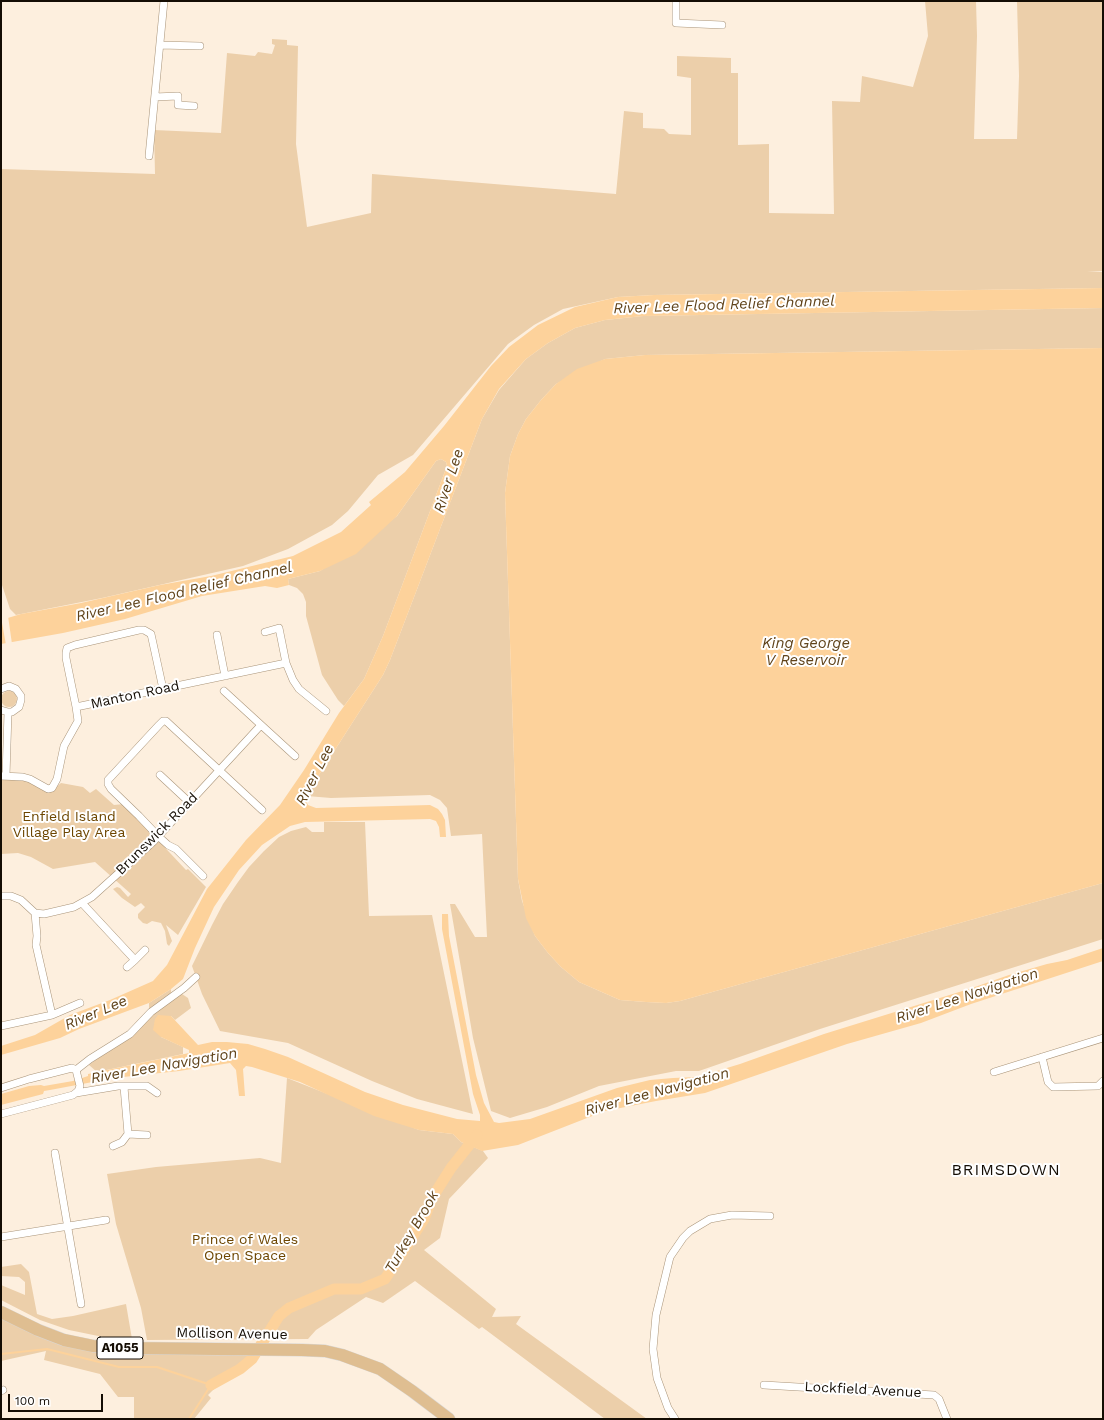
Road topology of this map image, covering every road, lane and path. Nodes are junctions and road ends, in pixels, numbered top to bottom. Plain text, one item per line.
1 (164, 1) edge
2 (676, 1) edge
3 (722, 25) dead end
4 (160, 45) junction
5 (200, 46) dead end
6 (154, 97) junction
7 (194, 106) dead end
8 (149, 156) dead end
9 (264, 632) dead end
10 (217, 635) dead end
11 (286, 663) junction
12 (225, 676) junction
13 (1, 689) edge
14 (163, 689) junction
15 (224, 691) dead end
16 (76, 707) junction
17 (5, 711) edge
18 (326, 711) dead end
19 (261, 725) junction
20 (295, 756) dead end
21 (218, 770) junction
22 (160, 775) dead end
23 (4, 776) edge
24 (189, 802) junction
25 (262, 810) dead end
26 (158, 836) junction
27 (204, 876) dead end
28 (1, 896) edge
29 (82, 903) junction
30 (35, 913) junction
31 (145, 950) dead end
32 (135, 960) junction
33 (127, 967) dead end
34 (196, 977) dead end
35 (80, 1003) dead end
36 (52, 1015) junction
37 (1, 1026) edge
38 (1103, 1038) edge
39 (1042, 1057) junction
40 (994, 1072) dead end
41 (78, 1074) junction
42 (1103, 1081) edge
43 (124, 1087) junction
44 (1, 1088) edge
45 (76, 1093) junction
46 (157, 1093) dead end
47 (1, 1114) edge
48 (128, 1134) junction
49 (147, 1135) dead end
50 (113, 1146) dead end
51 (56, 1153) dead end
52 (770, 1216) dead end
53 (106, 1220) dead end
54 (68, 1227) junction
55 (1, 1237) edge
56 (81, 1304) dead end
57 (1, 1312) edge
58 (764, 1386) dead end
59 (449, 1419) edge
60 (675, 1419) edge
61 (947, 1419) edge

1 - 4 street
2 - 3 street
4 - 5 street
4 - 6 street
6 - 7 street
6 - 8 street
9 - 11 street
10 - 12 street
11 - 12 street, Manton Road
11 - 18 street
12 - 14 street, Manton Road
13 - 17 street
14 - 16 street, Manton Road
14 - 16 street
15 - 19 street
16 - 23 street, Manton Road
17 - 23 street
19 - 20 street
19 - 21 street, Brunswick Road
21 - 24 street, Brunswick Road
21 - 25 street
21 - 26 street
22 - 24 street
24 - 26 street, Brunswick Road
26 - 27 street
26 - 29 street, Brunswick Road
28 - 30 street
29 - 30 street, Brunswick Road
29 - 32 street
30 - 36 street
31 - 32 street
32 - 33 street
34 - 41 street
35 - 36 street
36 - 37 street
38 - 39 street
39 - 40 street
39 - 42 street
41 - 44 street
41 - 45 street
43 - 45 street
43 - 46 street
43 - 48 street
45 - 47 street
48 - 49 street
48 - 50 street
51 - 54 street
52 - 60 street
53 - 54 street
54 - 55 street
54 - 56 street
57 - 59 main road, Mollison Avenue / A1055
58 - 61 street, Lockfield Avenue

